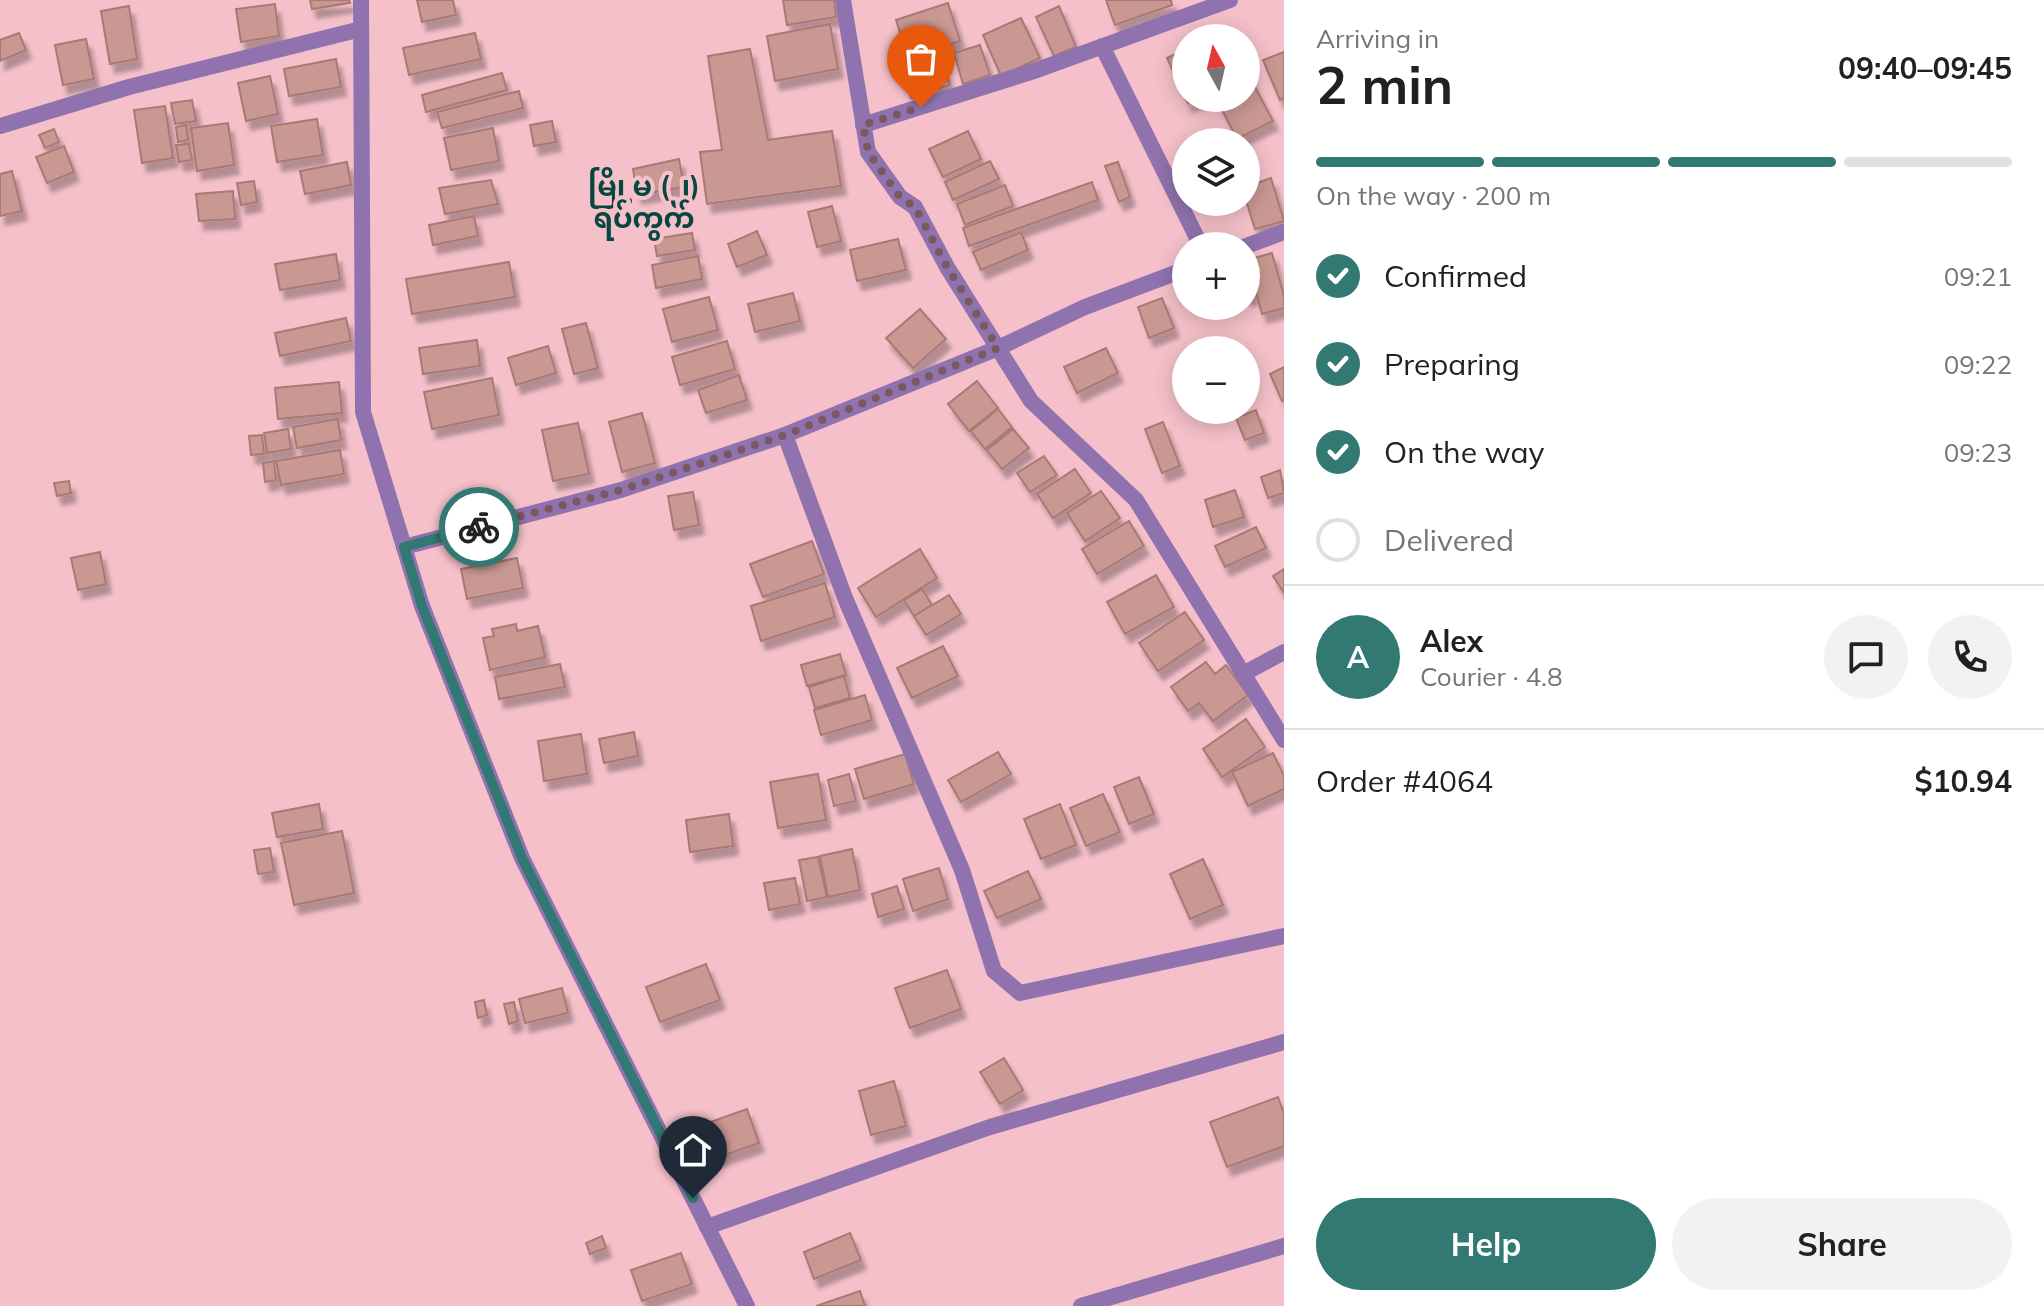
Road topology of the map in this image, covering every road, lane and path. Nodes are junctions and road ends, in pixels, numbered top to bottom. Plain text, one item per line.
1 (361, 0) edge
2 (843, 0) edge
3 (1230, 0) edge
4 (361, 29) junction
5 (1102, 46) junction
6 (863, 125) junction
7 (0, 126) edge
8 (1194, 232) edge
9 (1284, 232) edge
10 (1260, 241) edge
11 (1172, 274) edge
12 (998, 348) junction
13 (785, 435) junction
14 (404, 547) junction
15 (1284, 652) edge
16 (1243, 674) junction
17 (1284, 740) edge
18 (1284, 936) edge
19 (1284, 1042) edge
20 (707, 1227) junction
21 (1284, 1246) edge
22 (747, 1306) edge
23 (1081, 1306) edge

1 - 4 street
2 - 6 street
3 - 5 street
4 - 7 street
4 - 14 street
5 - 6 street
5 - 8 street
6 - 12 street
9 - 10 street
11 - 12 street
12 - 13 street
12 - 16 street
13 - 14 street
13 - 18 street
14 - 20 street
15 - 16 street
16 - 17 street
19 - 20 street
20 - 22 street
21 - 23 street

